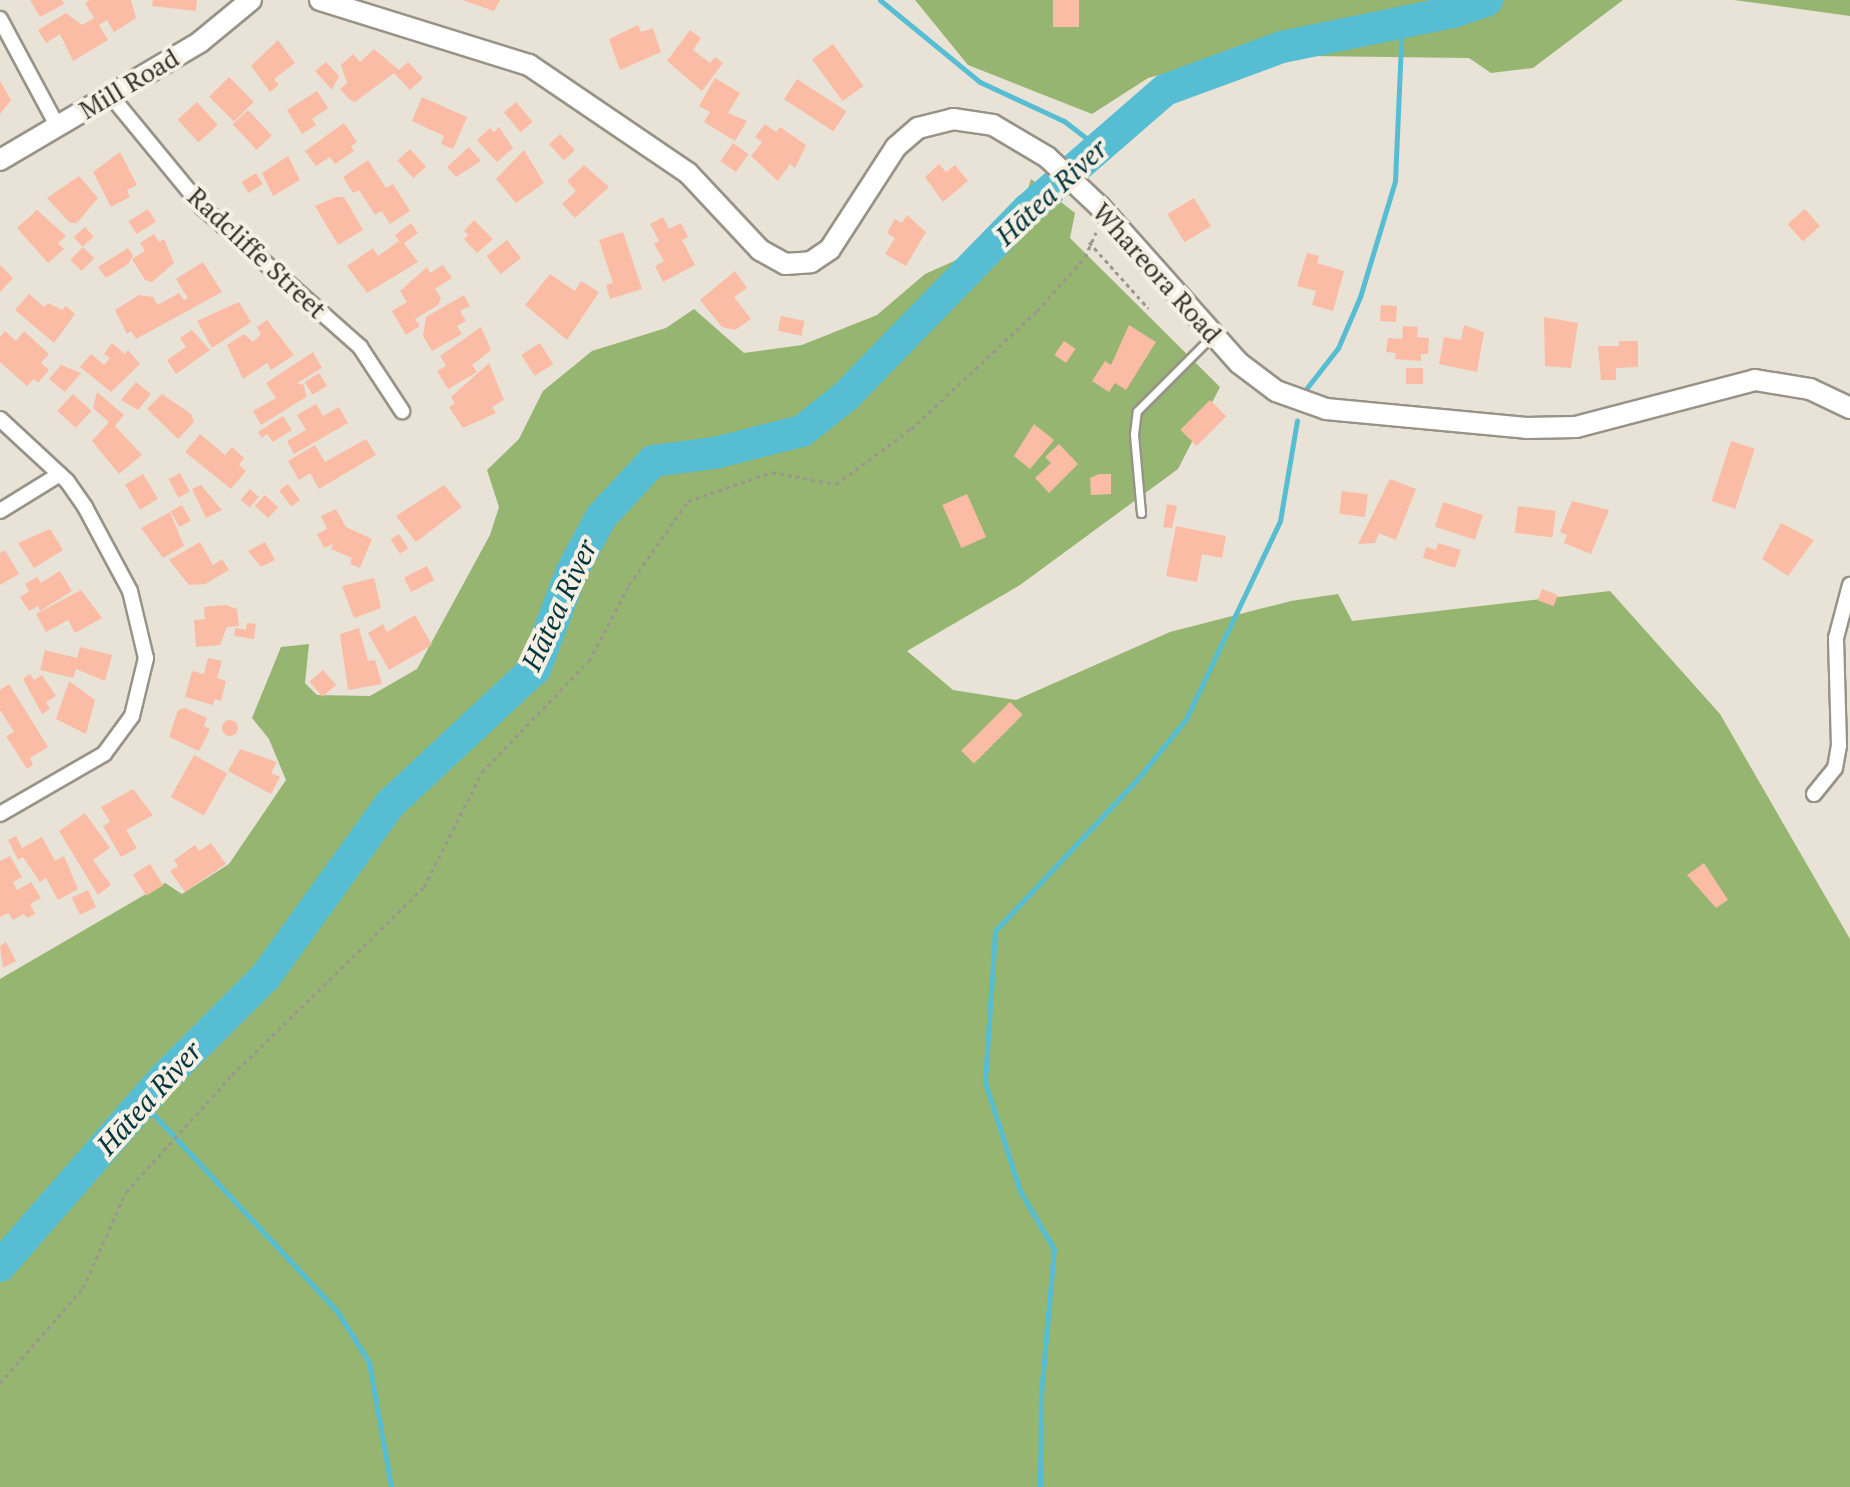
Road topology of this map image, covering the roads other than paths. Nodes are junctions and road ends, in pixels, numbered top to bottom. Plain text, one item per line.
1 (251, 0) edge
2 (320, 0) edge
3 (0, 19) edge
4 (111, 96) junction
5 (58, 127) junction
6 (0, 160) edge
7 (1213, 336) junction
8 (1850, 408) edge
9 (402, 411) dead end
10 (0, 419) edge
11 (60, 474) junction
12 (0, 511) edge
13 (1141, 513) dead end
14 (1850, 585) edge
15 (1814, 794) dead end
16 (0, 814) edge

1 - 4 street, Mill Road
2 - 7 street, Whareora Road
3 - 5 street
4 - 5 street, Mill Road
4 - 9 street, Radcliffe Street
5 - 6 street, Mill Road
7 - 8 street, Whareora Road
7 - 13 lane
10 - 11 street
11 - 12 street
11 - 16 street
14 - 15 street

